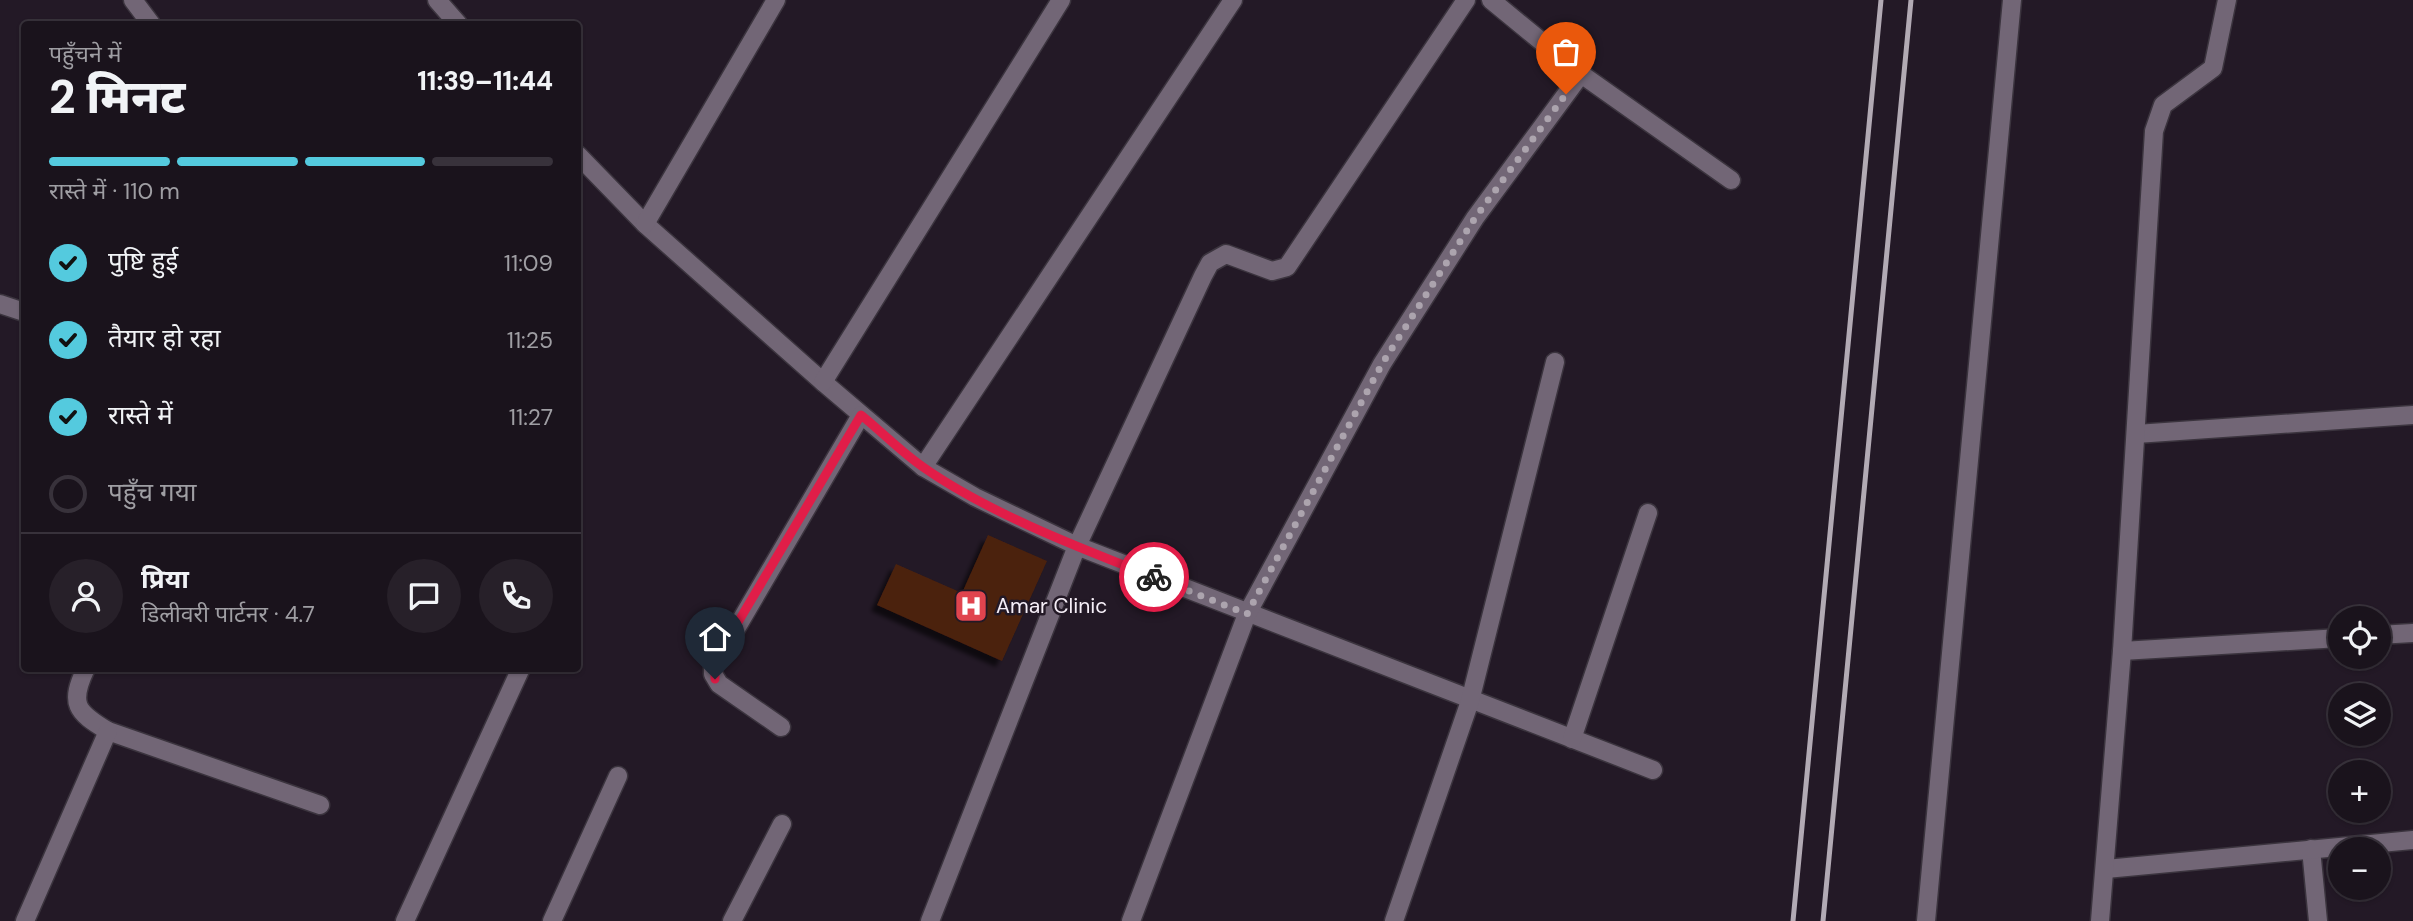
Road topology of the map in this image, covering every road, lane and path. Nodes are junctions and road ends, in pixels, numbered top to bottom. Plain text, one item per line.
1 (133, 0) edge
2 (437, 0) edge
3 (776, 0) edge
4 (1062, 0) edge
5 (1233, 0) edge
6 (1466, 0) edge
7 (2012, 0) edge
8 (2227, 0) edge
9 (1502, 3) edge
10 (149, 21) edge
11 (454, 21) edge
12 (1581, 74) junction
13 (581, 158) edge
14 (1731, 180) dead end
15 (645, 224) junction
16 (0, 304) edge
17 (21, 312) edge
18 (1555, 362) dead end
19 (822, 382) junction
20 (861, 415) junction
21 (2413, 415) edge
22 (2136, 434) junction
23 (923, 467) junction
24 (1648, 513) dead end
25 (1077, 546) junction
26 (1247, 614) junction
27 (2413, 633) edge
28 (2391, 634) edge
29 (2328, 639) edge
30 (2122, 651) junction
31 (84, 672) edge
32 (519, 672) edge
33 (1470, 701) junction
34 (781, 727) dead end
35 (108, 731) junction
36 (1572, 739) junction
37 (1653, 770) dead end
38 (618, 776) dead end
39 (320, 805) dead end
40 (782, 824) dead end
41 (2413, 840) edge
42 (2311, 849) junction
43 (2106, 869) junction
44 (25, 921) edge
45 (405, 921) edge
46 (552, 921) edge
47 (732, 921) edge
48 (930, 921) edge
49 (1131, 921) edge
50 (1394, 921) edge
51 (1926, 921) edge
52 (2100, 921) edge
53 (2318, 921) edge

1 - 10 street
2 - 11 street
3 - 15 street
4 - 19 street
5 - 23 street
6 - 25 street
7 - 51 street
8 - 22 street
9 - 12 street
12 - 14 street
12 - 26 street
13 - 15 street
15 - 19 street
16 - 17 street
18 - 33 street
19 - 20 street
20 - 23 street
20 - 34 street
21 - 22 street
22 - 30 street
23 - 25 street
24 - 36 street
25 - 26 street
25 - 48 street
26 - 33 street
26 - 49 street
27 - 28 street
29 - 30 street
30 - 43 street
31 - 35 street
32 - 45 street
33 - 36 street
33 - 50 street
35 - 39 street
35 - 44 street
36 - 37 street
38 - 46 street
40 - 47 street
41 - 42 street
42 - 43 street
42 - 53 street
43 - 52 street

